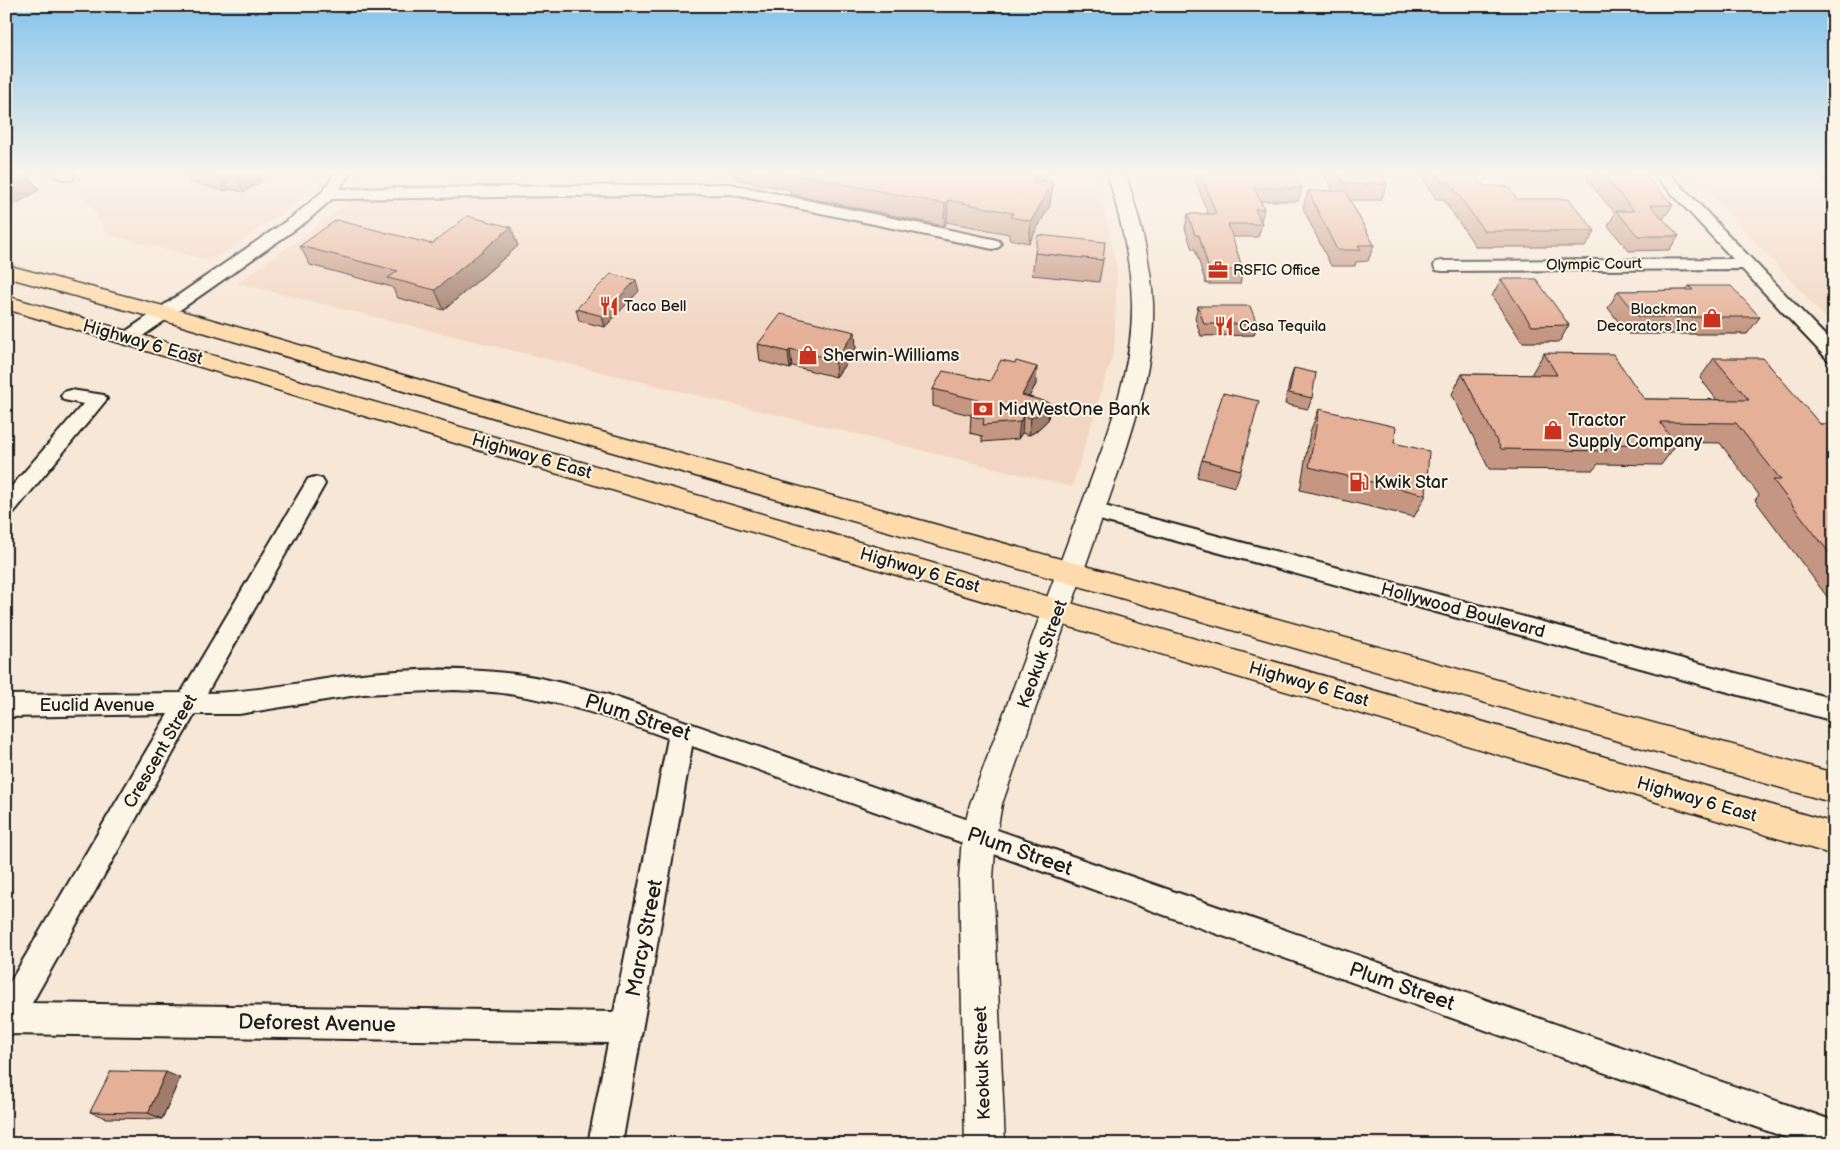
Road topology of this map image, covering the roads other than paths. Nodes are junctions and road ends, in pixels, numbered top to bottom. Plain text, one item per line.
1 (290, 225) edge
2 (901, 225) edge
3 (1130, 225) edge
4 (1709, 225) edge
5 (993, 244) dead end
6 (1746, 264) junction
7 (1442, 266) dead end
8 (6, 271) edge
9 (6, 302) edge
10 (163, 313) junction
11 (128, 338) junction
12 (1834, 356) edge
13 (71, 396) dead end
14 (315, 484) dead end
15 (6, 507) edge
16 (1093, 511) junction
17 (1071, 572) junction
18 (1058, 610) junction
19 (187, 705) junction
20 (6, 706) edge
21 (1834, 710) edge
22 (682, 732) junction
23 (1834, 788) edge
24 (979, 836) junction
25 (1834, 839) edge
26 (7, 1018) edge
27 (627, 1028) junction
28 (1834, 1138) edge
29 (605, 1144) edge
30 (985, 1144) edge

1 - 10 street
2 - 5 street
3 - 16 street, Keokuk Street
4 - 6 street
6 - 7 street, Olympic Court
6 - 12 street
8 - 10 main road, Highway 6 East
9 - 11 main road, Highway 6 East
10 - 11 street
10 - 17 main road, Highway 6 East
11 - 18 main road, Highway 6 East
13 - 15 street
14 - 19 street, Crescent Street
16 - 17 street, Keokuk Street
16 - 21 street, Hollywood Boulevard
17 - 18 street, Keokuk Street
17 - 23 main road, Highway 6 East
18 - 24 street, Keokuk Street
18 - 25 main road, Highway 6 East
19 - 20 street, Euclid Avenue
19 - 22 street, Plum Street
19 - 26 street, Crescent Street
22 - 24 street, Plum Street
22 - 27 street, Marcy Street
24 - 28 street, Plum Street
24 - 30 street, Keokuk Street
26 - 27 street, Deforest Avenue
27 - 29 street, Marcy Street

